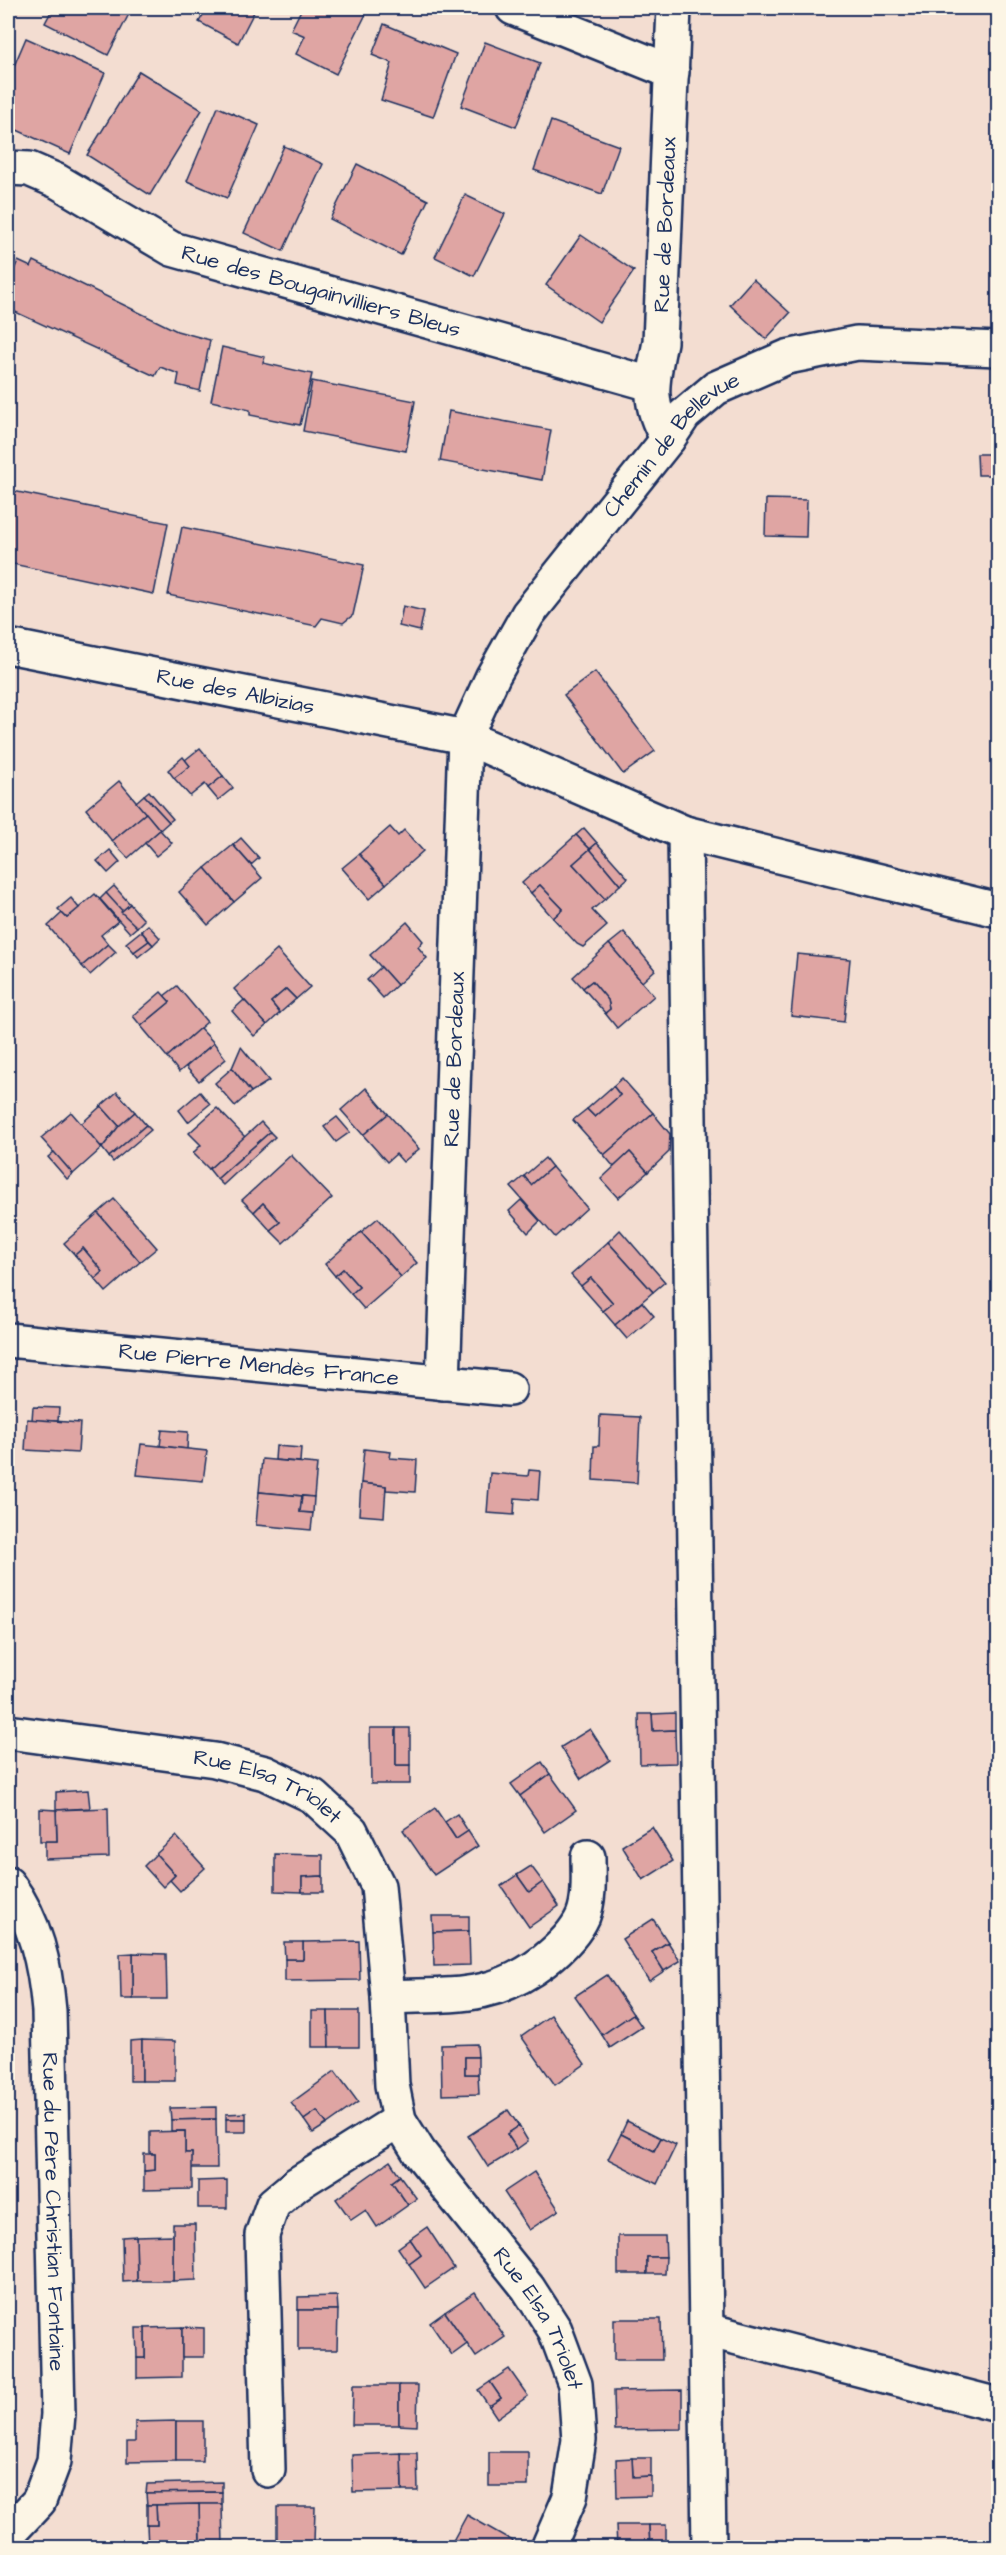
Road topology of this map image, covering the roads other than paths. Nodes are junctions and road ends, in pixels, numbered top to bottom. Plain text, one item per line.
1 (513, 8) edge
2 (674, 8) edge
3 (672, 72) junction
4 (8, 168) edge
5 (999, 349) edge
6 (651, 384) junction
7 (669, 439) junction
8 (8, 646) edge
9 (8, 656) edge
10 (465, 737) junction
11 (685, 833) junction
12 (999, 910) edge
13 (8, 1340) edge
14 (443, 1383) junction
15 (509, 1389) dead end
16 (8, 1732) edge
17 (588, 1857) dead end
18 (8, 1884) edge
19 (388, 1997) junction
20 (399, 2120) junction
21 (706, 2330) junction
22 (999, 2404) edge
23 (268, 2470) dead end
24 (8, 2534) edge
25 (548, 2547) edge
26 (710, 2547) edge

1 - 3 street
2 - 3 street, Rue de Bordeaux
3 - 6 street, Rue de Bordeaux
4 - 6 street, Rue des Bougainvilliers Bleus
5 - 7 street, Chemin de Bellevue
6 - 7 street, Rue de Bordeaux
7 - 10 street, Chemin de Bellevue
8 - 9 street
8 - 10 street, Rue des Albizias
10 - 11 street, Rue des Albizias
10 - 14 street, Rue de Bordeaux
11 - 12 street, Rue des Albizias
11 - 21 street
13 - 14 street, Rue Pierre Mendès France
14 - 15 street, Rue Pierre Mendès France
16 - 19 street, Rue Elsa Triolet
17 - 19 street
18 - 24 street, Rue du Père Christian Fontaine
19 - 20 street, Rue Elsa Triolet
20 - 23 street
20 - 25 street, Rue Elsa Triolet
21 - 22 street
21 - 26 street

